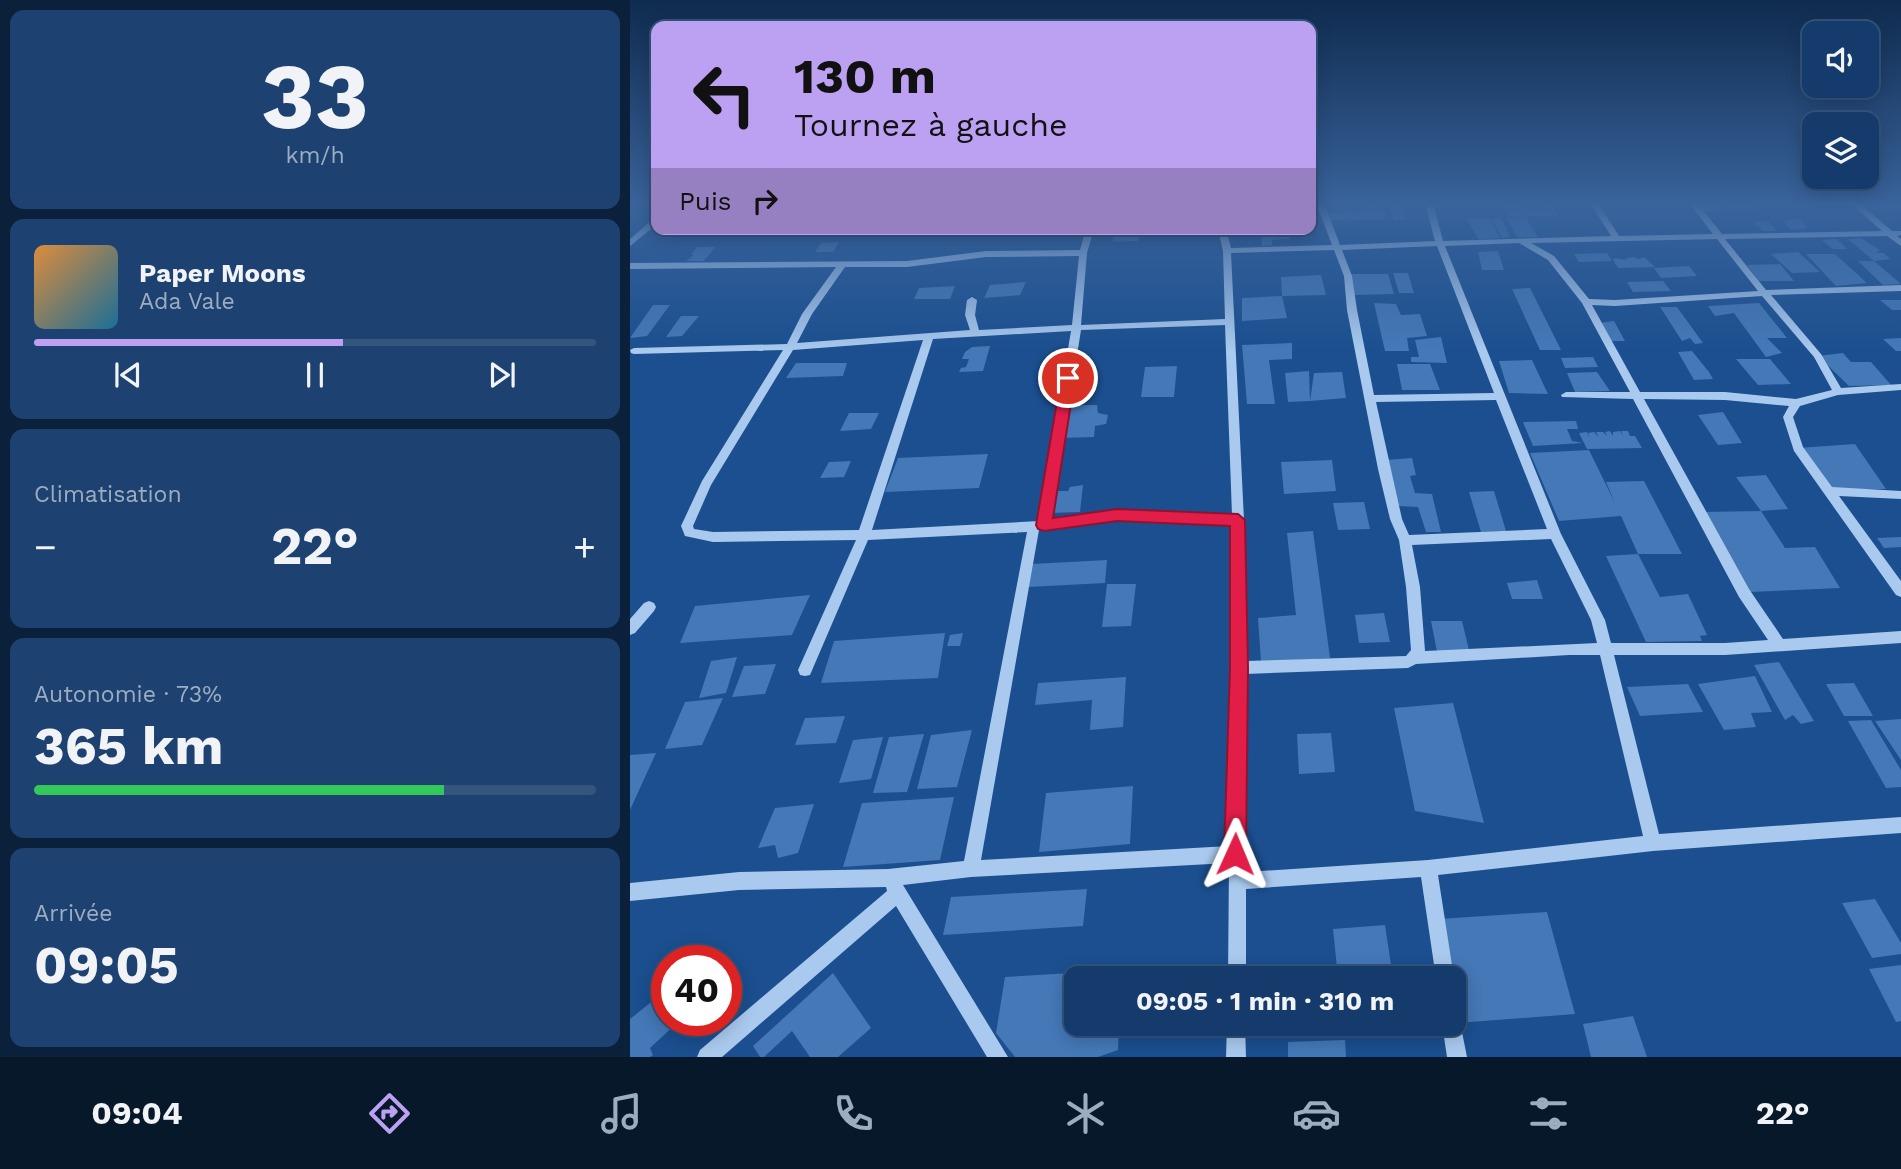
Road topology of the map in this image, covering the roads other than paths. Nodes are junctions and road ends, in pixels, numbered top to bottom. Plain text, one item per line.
1 (1227, 252) edge
2 (1340, 252) edge
3 (1443, 252) edge
4 (1541, 252) edge
5 (1731, 252) edge
6 (1083, 253) joint
7 (844, 264) junction
8 (630, 266) edge
9 (1901, 288) edge
10 (1764, 293) junction
11 (972, 299) dead end
12 (1586, 302) junction
13 (1230, 322) junction
14 (1076, 330) junction
15 (975, 332) junction
16 (929, 336) junction
17 (790, 347) junction
18 (634, 351) dead end
19 (1901, 387) edge
20 (1838, 392) junction
21 (1636, 394) junction
22 (1566, 395) dead end
23 (1500, 396) junction
24 (1372, 399) junction
25 (1796, 403) junction
26 (1828, 491) junction
27 (1901, 495) edge
28 (1238, 520) junction
29 (1039, 526) junction
30 (1555, 534) junction
31 (863, 535) junction
32 (1405, 540) junction
33 (1901, 591) edge
34 (649, 607) dead end
35 (630, 629) edge
36 (1901, 637) edge
37 (1780, 646) junction
38 (1607, 649) junction
39 (1414, 658) junction
40 (1239, 668) junction
41 (804, 670) dead end
42 (1901, 825) edge
43 (1653, 843) junction
44 (1235, 854) junction
45 (1428, 868) junction
46 (971, 869) junction
47 (1237, 881) junction
48 (893, 885) junction
49 (630, 892) edge
50 (1237, 966) edge
51 (1443, 966) edge
52 (1236, 1036) edge
53 (1454, 1036) edge
54 (706, 1057) edge
55 (999, 1057) edge
56 (1236, 1057) edge
57 (1457, 1057) edge

1 - 13 street
2 - 24 street
3 - 23 street
4 - 12 street
5 - 10 street
6 - 7 street
6 - 14 street
7 - 8 street
7 - 17 street
9 - 10 street
10 - 12 street
10 - 20 street
11 - 15 street
12 - 21 street
13 - 14 street
13 - 28 street
14 - 15 street
14 - 29 street
15 - 16 street
16 - 17 street
16 - 31 street
17 - 18 street
17 - 31 street
19 - 20 street
20 - 25 street
21 - 22 street
21 - 25 street
21 - 37 street
23 - 24 street
23 - 30 street
24 - 32 street
25 - 26 street
26 - 27 street
26 - 33 street
28 - 29 street
28 - 40 street
29 - 31 street
29 - 46 street
30 - 32 street
30 - 38 street
31 - 41 street
32 - 39 street
34 - 35 street
36 - 37 street
37 - 38 street
38 - 39 street
38 - 43 street
39 - 40 street
40 - 44 street
42 - 43 street
43 - 45 street
44 - 46 street
44 - 47 street
45 - 47 street
45 - 51 street
46 - 48 street
47 - 50 street
48 - 49 street
48 - 54 street
48 - 55 street
52 - 56 street
53 - 57 street

